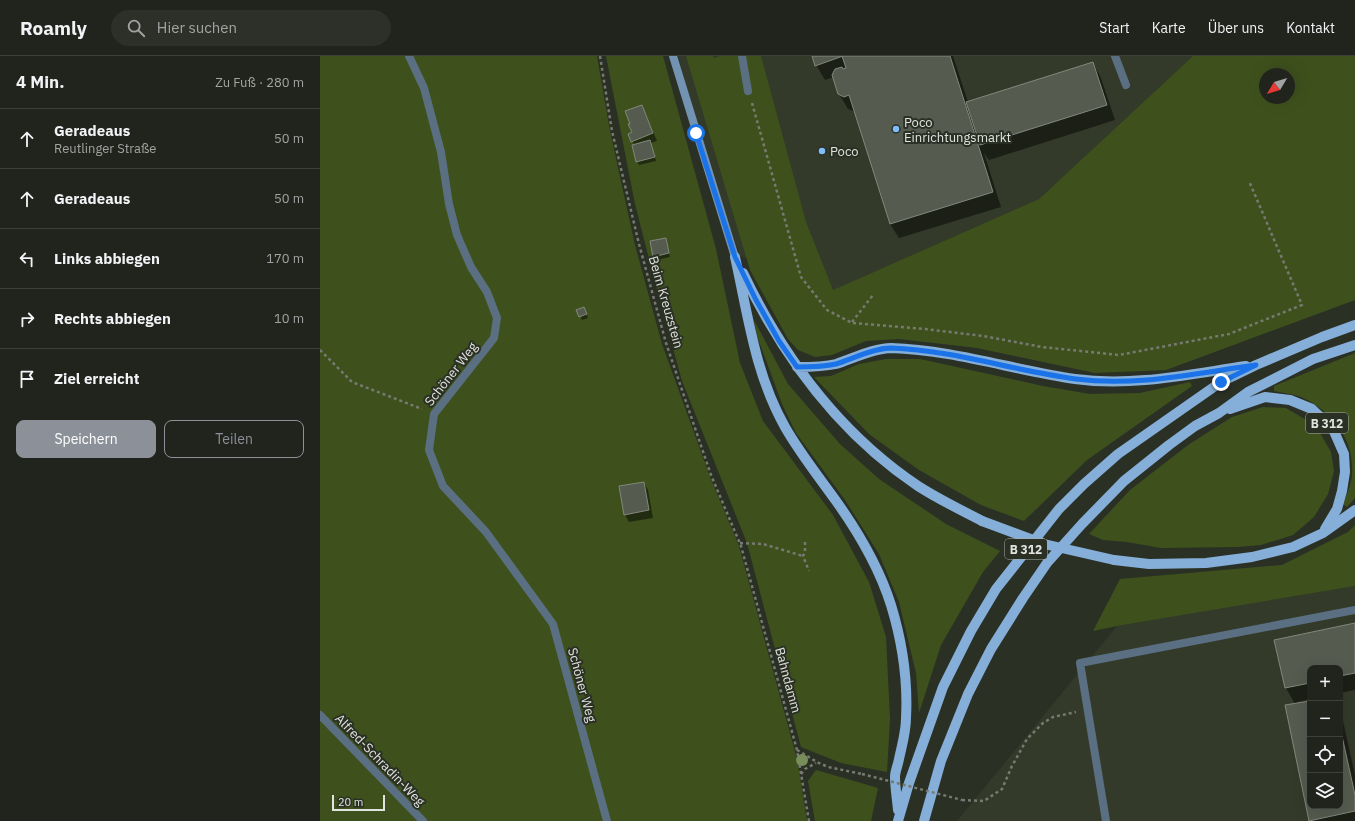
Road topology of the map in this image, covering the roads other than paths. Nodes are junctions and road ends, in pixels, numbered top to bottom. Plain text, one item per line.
1 (409, 56) edge
2 (673, 56) edge
3 (742, 56) edge
4 (1115, 56) edge
5 (1126, 85) dead end
6 (748, 91) road end
7 (735, 257) junction
8 (1355, 325) edge
9 (1355, 345) edge
10 (1256, 365) junction
11 (797, 367) junction
12 (1219, 413) junction
13 (1355, 510) edge
14 (1323, 533) junction
15 (1355, 610) edge
16 (320, 715) edge
17 (898, 818) edge
18 (423, 821) edge
19 (606, 821) edge
20 (924, 821) edge
21 (1106, 821) edge

1 - 19 street, Schöner Weg
2 - 7 main road
3 - 6 street
4 - 5 street
7 - 11 main road, B 312
7 - 17 main road, B 312
8 - 10 main road, B 312
9 - 12 main road, B 312
10 - 11 main road
10 - 17 main road, B 312
11 - 14 main road, B 312, bridge
12 - 14 main road, B 312
12 - 20 main road, B 312
13 - 14 main road, B 312
15 - 21 street
16 - 18 street, Alfred-Schradin-Weg

